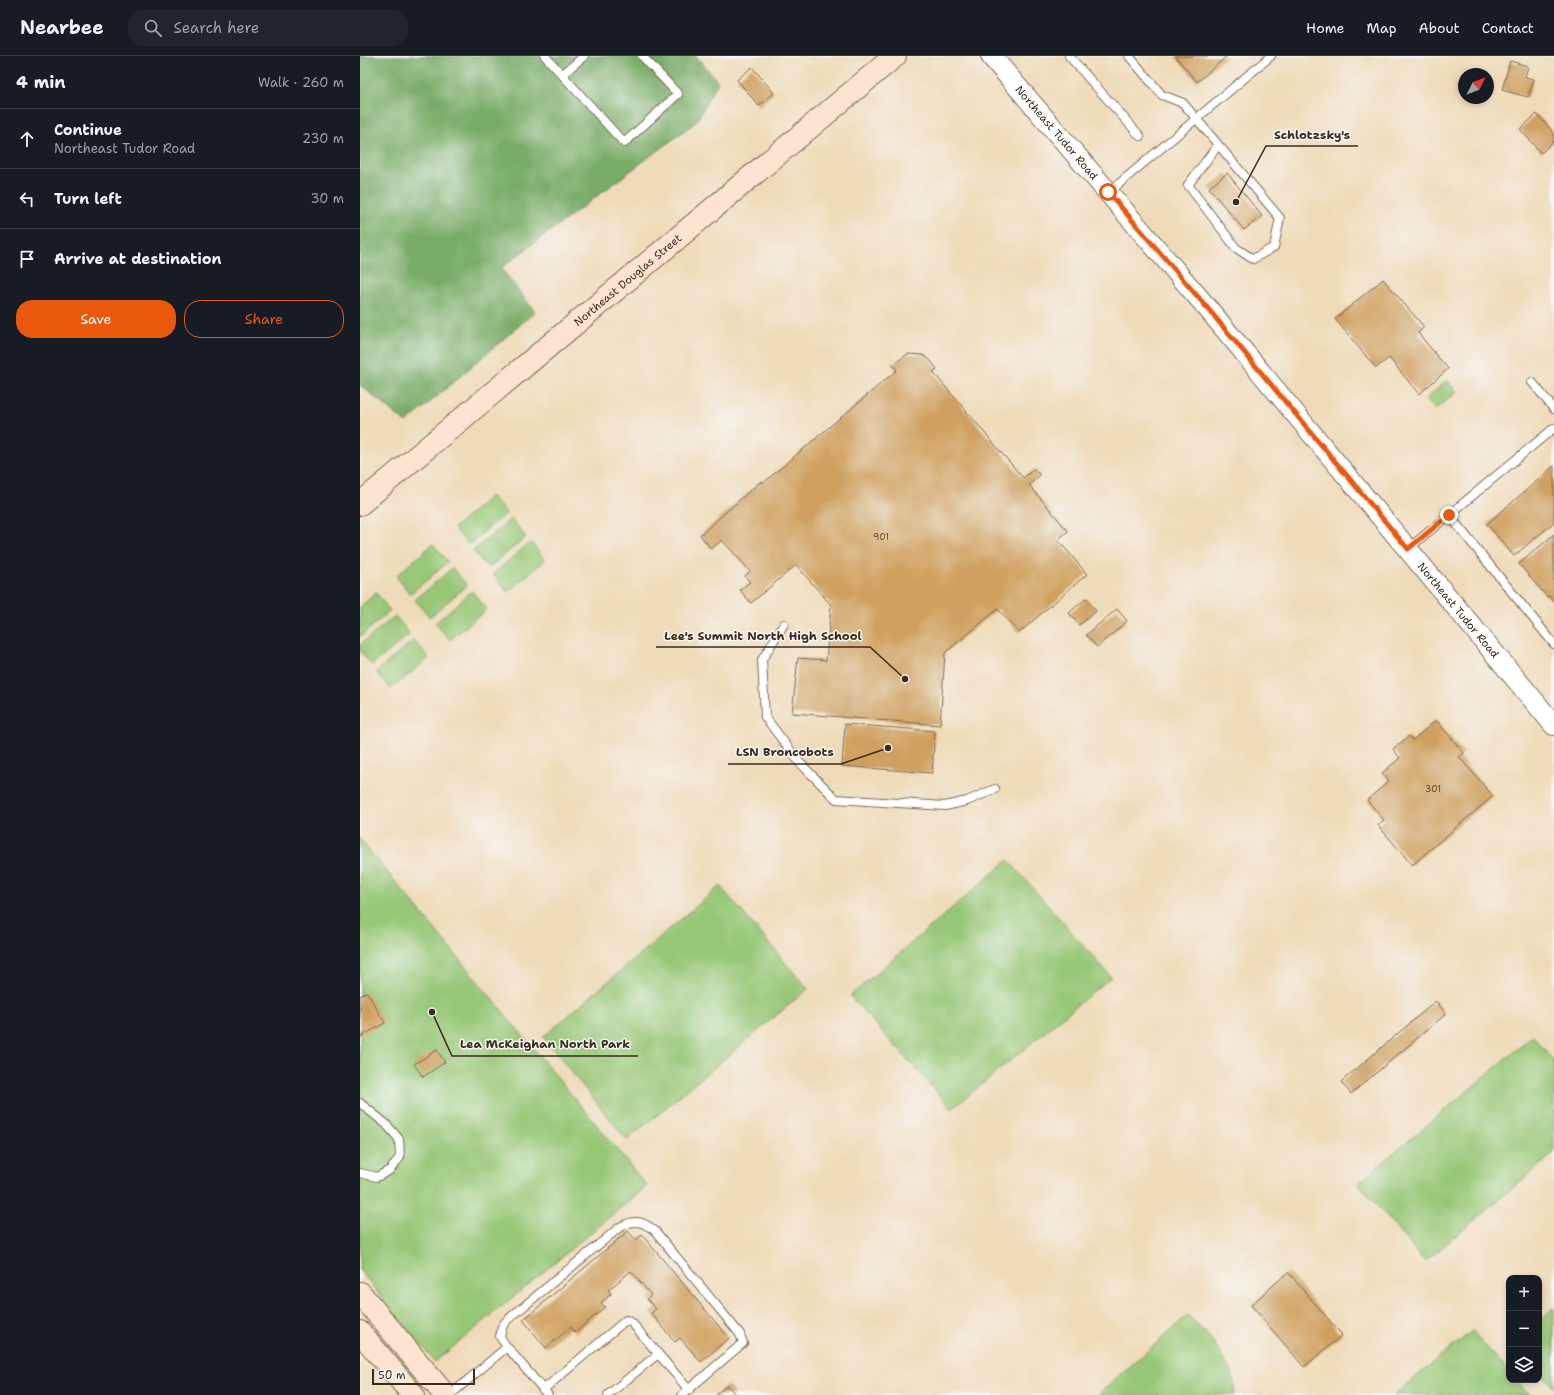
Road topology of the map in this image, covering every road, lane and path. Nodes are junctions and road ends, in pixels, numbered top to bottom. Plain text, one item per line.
1 (544, 56) edge
2 (584, 56) edge
3 (642, 56) edge
4 (895, 56) edge
5 (991, 56) edge
6 (1069, 56) edge
7 (1129, 56) edge
8 (1271, 56) edge
9 (562, 75) junction
10 (1195, 118) junction
11 (1140, 136) dead end
12 (1218, 145) junction
13 (1108, 192) junction
14 (1532, 382) dead end
15 (1554, 408) edge
16 (1554, 428) edge
17 (360, 504) edge
18 (1449, 515) junction
19 (1408, 549) junction
20 (784, 624) dead end
21 (1554, 644) edge
22 (1554, 725) edge
23 (995, 789) dead end
24 (360, 1103) edge
25 (360, 1173) edge
26 (360, 1293) edge
27 (360, 1332) edge
28 (507, 1347) junction
29 (658, 1354) junction
30 (689, 1390) junction
31 (546, 1393) edge
32 (413, 1395) edge
33 (445, 1395) edge
34 (450, 1395) edge
35 (608, 1395) edge
36 (682, 1395) edge

1 - 9 lane
2 - 9 lane
3 - 9 lane
4 - 17 main road, Northeast Douglas Street
5 - 13 street, Northeast Tudor Road
6 - 11 lane
7 - 10 lane
8 - 10 lane
10 - 12 lane
10 - 13 lane
12 - 12 lane
13 - 19 street, Northeast Tudor Road
14 - 15 lane
16 - 18 lane
18 - 19 lane
18 - 21 lane
19 - 22 street, Northeast Tudor Road
20 - 23 lane
24 - 25 lane
26 - 33 main road
27 - 32 main road
28 - 30 lane
28 - 31 lane
28 - 34 lane
29 - 30 lane
29 - 31 lane
29 - 35 lane
30 - 36 lane

